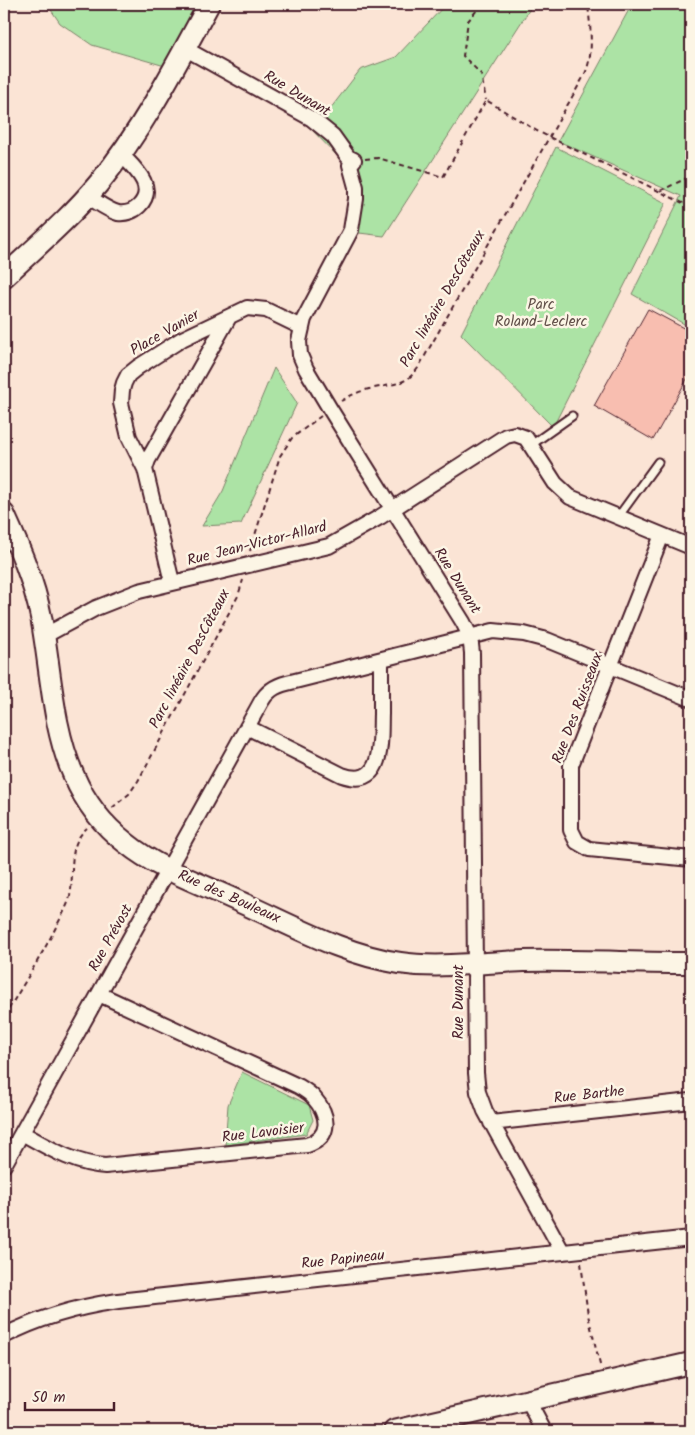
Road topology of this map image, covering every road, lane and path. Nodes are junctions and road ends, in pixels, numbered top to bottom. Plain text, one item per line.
1 (209, 4) edge
2 (482, 4) edge
3 (588, 4) edge
4 (184, 48) junction
5 (486, 100) junction
6 (549, 136) junction
7 (121, 154) junction
8 (354, 160) junction
9 (691, 176) edge
10 (660, 191) junction
11 (87, 196) junction
12 (691, 207) edge
13 (4, 277) edge
14 (229, 317) junction
15 (301, 328) junction
16 (330, 409) junction
17 (572, 416) dead end
18 (531, 445) junction
19 (658, 462) dead end
20 (145, 469) junction
21 (392, 509) junction
22 (4, 514) edge
23 (618, 517) junction
24 (662, 535) junction
25 (691, 547) edge
26 (247, 564) junction
27 (172, 582) junction
28 (44, 636) junction
29 (470, 636) junction
30 (381, 660) junction
31 (611, 666) junction
32 (691, 699) edge
33 (247, 727) junction
34 (100, 817) junction
35 (691, 859) edge
36 (168, 869) junction
37 (475, 963) junction
38 (691, 963) edge
39 (98, 994) junction
40 (4, 1017) edge
41 (691, 1101) edge
42 (491, 1122) junction
43 (22, 1133) junction
44 (4, 1165) edge
45 (691, 1238) edge
46 (562, 1252) junction
47 (582, 1277) dead end
48 (4, 1336) edge
49 (691, 1363) edge
50 (603, 1383) junction
51 (528, 1401) junction
52 (420, 1428) edge
53 (394, 1431) edge
54 (544, 1431) edge

1 - 4 street
2 - 5 path
3 - 6 path, Parc linéaire DesCôteaux
4 - 7 street
4 - 8 street, Rue Dunant
5 - 6 path
5 - 8 path
6 - 10 path
6 - 16 path, Parc linéaire DesCôteaux
7 - 11 street
7 - 11 street
8 - 15 street, Rue Dunant
9 - 10 path
10 - 12 path
11 - 13 street
14 - 15 street, Place Vanier
14 - 20 street, Place Vanier
14 - 20 street, Place Vanier
15 - 16 street, Rue Dunant
16 - 21 street, Rue Dunant
16 - 26 path, Parc linéaire DesCôteaux
17 - 18 lane
18 - 21 street, Rue Jean-Victor-Allard
18 - 23 street
19 - 23 lane
20 - 27 street, Place Vanier
21 - 26 street, Rue Jean-Victor-Allard
21 - 29 street, Rue Dunant
22 - 28 street, Rue des Bouleaux
23 - 24 street
24 - 25 street
24 - 31 street, Rue Des Ruisseaux
26 - 27 street, Rue Jean-Victor-Allard
26 - 34 path, Parc linéaire DesCôteaux
27 - 28 street, Rue Jean-Victor-Allard
28 - 34 street, Rue des Bouleaux
29 - 30 street, Rue Prévost
29 - 31 street, Rue Prévost
29 - 37 street, Rue Dunant
30 - 33 street, Rue Prévost
30 - 33 street
31 - 32 street, Rue Prévost
31 - 35 street, Rue Des Ruisseaux
33 - 36 street, Rue Prévost
34 - 36 street, Rue des Bouleaux
34 - 40 path, Parc linéaire DesCôteaux
36 - 37 street, Rue des Bouleaux
36 - 39 street, Rue Prévost
37 - 38 street, Rue des Bouleaux
37 - 42 street, Rue Dunant
39 - 43 street, Rue Prévost
39 - 43 street, Rue Lavoisier
41 - 42 street, Rue Barthe
42 - 46 street, Rue Dunant
43 - 44 street, Rue Prévost
45 - 46 street, Rue Papineau
46 - 48 street, Rue Papineau
47 - 50 path
49 - 50 street
50 - 51 street
51 - 52 street
51 - 54 street
52 - 53 street

